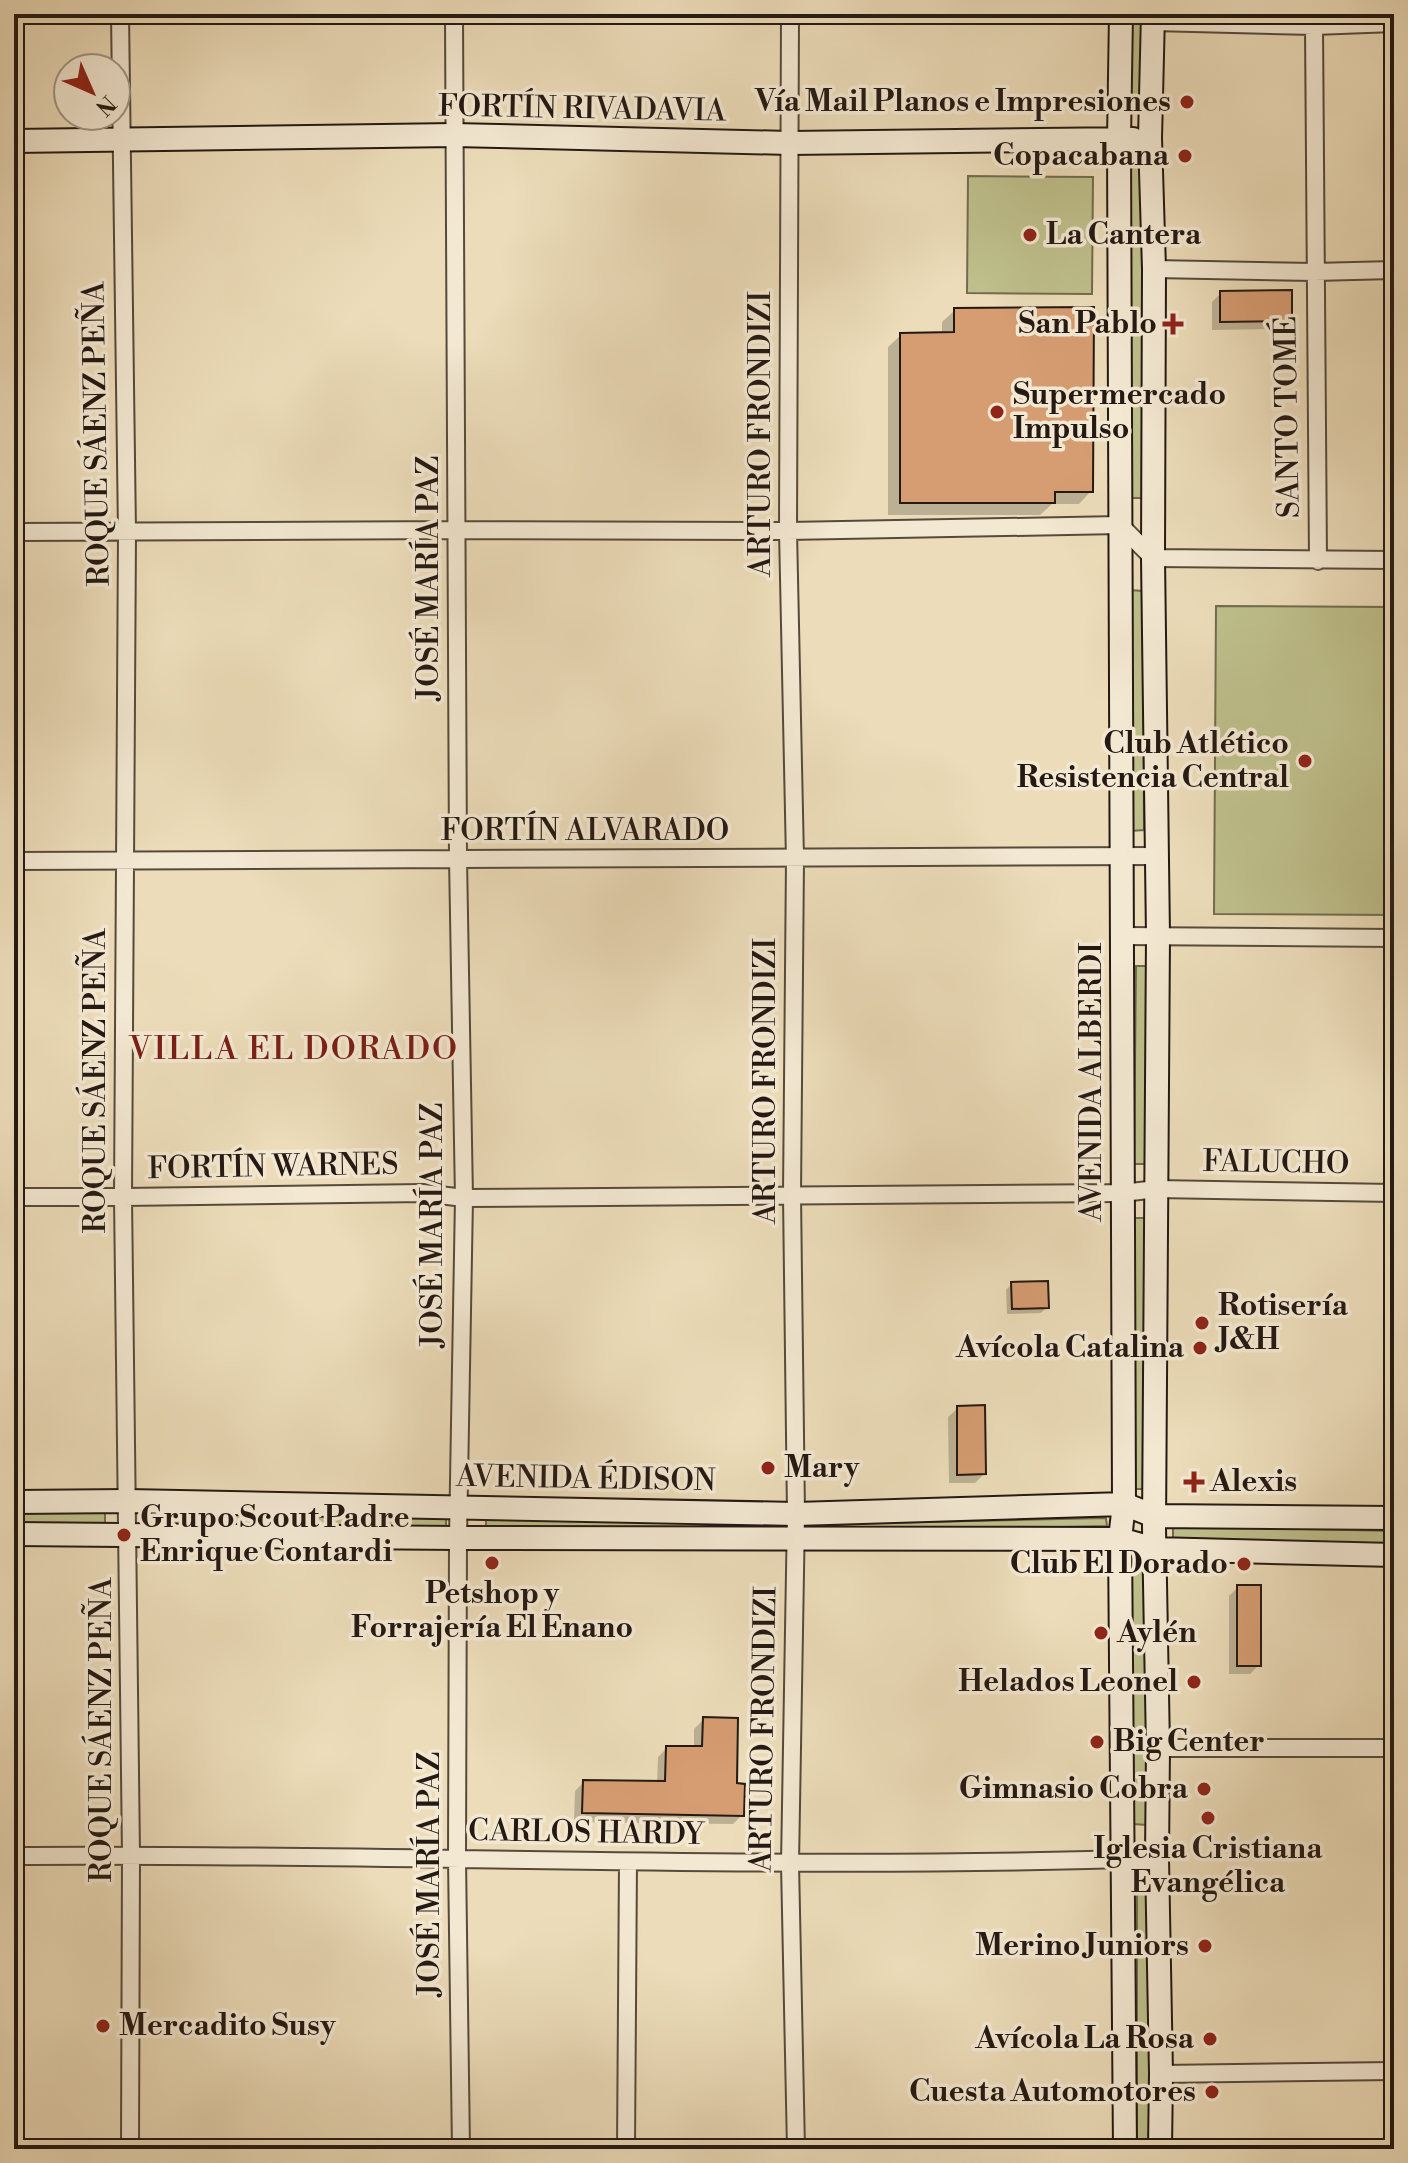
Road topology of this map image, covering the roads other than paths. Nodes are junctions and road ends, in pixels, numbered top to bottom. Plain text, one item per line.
1 (120, 14) edge
2 (454, 14) edge
3 (790, 14) edge
4 (1121, 14) edge
5 (1153, 18) edge
6 (1319, 20) edge
7 (1394, 23) edge
8 (454, 135) junction
9 (1150, 138) junction
10 (121, 140) junction
11 (1119, 140) junction
12 (14, 141) edge
13 (789, 143) junction
14 (1154, 269) junction
15 (1394, 270) edge
16 (1314, 272) junction
17 (1120, 525) junction
18 (457, 530) junction
19 (788, 531) junction
20 (14, 532) edge
21 (127, 533) junction
22 (1153, 558) junction
23 (1394, 560) edge
24 (1318, 561) junction
25 (1122, 855) junction
26 (1156, 856) junction
27 (458, 858) junction
28 (795, 859) junction
29 (14, 861) edge
30 (125, 861) junction
31 (1122, 936) junction
32 (1158, 936) junction
33 (1394, 938) edge
34 (1157, 1189) junction
35 (1122, 1193) junction
36 (1394, 1193) edge
37 (792, 1195) junction
38 (14, 1197) edge
39 (123, 1197) junction
40 (464, 1198) junction
41 (128, 1501) junction
42 (14, 1502) edge
43 (1124, 1504) junction
44 (459, 1507) junction
45 (796, 1514) junction
46 (1154, 1516) junction
47 (1394, 1518) edge
48 (14, 1534) edge
49 (128, 1535) junction
50 (458, 1538) junction
51 (795, 1539) junction
52 (1120, 1539) junction
53 (1155, 1549) junction
54 (1394, 1555) edge
55 (1158, 1748) junction
56 (1394, 1748) edge
57 (131, 1855) junction
58 (14, 1856) edge
59 (1157, 1858) junction
60 (457, 1859) junction
61 (1124, 1859) junction
62 (628, 1862) junction
63 (790, 1864) junction
64 (1394, 2071) edge
65 (1161, 2074) junction
66 (130, 2149) edge
67 (461, 2149) edge
68 (626, 2149) edge
69 (796, 2149) edge
70 (1125, 2149) edge
71 (1160, 2149) edge

1 - 10 street, ROQUE SÁENZ PEÑA
2 - 8 street, JOSÉ MARÍA PAZ
3 - 13 street, ARTURO FRONDIZI
4 - 11 main road, AVENIDA ALBERDI
5 - 6 street
5 - 9 main road
6 - 7 street
6 - 16 street, SANTO TOMÉ
8 - 10 main road, FORTÍN RIVADAVIA
8 - 13 main road, FORTÍN RIVADAVIA
8 - 18 street, JOSÉ MARÍA PAZ
9 - 11 main road, FORTÍN RIVADAVIA
9 - 14 main road
10 - 12 main road, FORTÍN RIVADAVIA
10 - 21 street, ROQUE SÁENZ PEÑA
11 - 13 main road, FORTÍN RIVADAVIA
11 - 17 main road, AVENIDA ALBERDI
13 - 19 street, ARTURO FRONDIZI
14 - 16 street
14 - 22 main road
15 - 16 street
16 - 24 street, SANTO TOMÉ
17 - 19 street
17 - 22 street
17 - 25 main road, AVENIDA ALBERDI
18 - 19 street
18 - 21 street
18 - 27 street, JOSÉ MARÍA PAZ
19 - 28 street, ARTURO FRONDIZI
20 - 21 street
21 - 30 street, ROQUE SÁENZ PEÑA
22 - 24 street
22 - 26 main road
23 - 24 street
25 - 26 street, FORTÍN ALVARADO
25 - 28 street, FORTÍN ALVARADO
25 - 31 main road, AVENIDA ALBERDI
26 - 32 main road
27 - 28 street, FORTÍN ALVARADO
27 - 30 street, FORTÍN ALVARADO
27 - 40 street, JOSÉ MARÍA PAZ
28 - 37 street, ARTURO FRONDIZI
29 - 30 street, FORTÍN ALVARADO
30 - 39 street, ROQUE SÁENZ PEÑA
31 - 32 street
31 - 35 main road, AVENIDA ALBERDI
32 - 33 street
32 - 34 main road
34 - 35 street, FORTÍN WARNES
34 - 36 street, FALUCHO
34 - 46 main road
35 - 37 street, FORTÍN WARNES
35 - 43 main road, AVENIDA ALBERDI
37 - 40 street, FORTÍN WARNES
37 - 45 street, ARTURO FRONDIZI
38 - 39 street, FORTÍN WARNES
39 - 40 street, FORTÍN WARNES
39 - 41 street, ROQUE SÁENZ PEÑA
40 - 44 street, JOSÉ MARÍA PAZ
41 - 42 main road, AVENIDA ÉDISON
41 - 44 main road, AVENIDA ÉDISON
41 - 49 street, ROQUE SÁENZ PEÑA
43 - 45 main road, AVENIDA ÉDISON
43 - 46 main road, AVENIDA ÉDISON
43 - 52 main road, AVENIDA ALBERDI
44 - 45 main road, AVENIDA ÉDISON
44 - 50 street, JOSÉ MARÍA PAZ
45 - 51 street, ARTURO FRONDIZI
46 - 47 main road
46 - 53 main road
48 - 49 main road, AVENIDA ÉDISON
49 - 50 main road, AVENIDA ÉDISON
49 - 57 street, ROQUE SÁENZ PEÑA
50 - 51 main road, AVENIDA ÉDISON
50 - 60 street, JOSÉ MARÍA PAZ
51 - 52 main road, AVENIDA ÉDISON
51 - 63 street, ARTURO FRONDIZI
52 - 53 main road, AVENIDA ÉDISON
52 - 61 main road, AVENIDA ALBERDI
53 - 54 main road, AVENIDA ÉDISON
53 - 55 main road
55 - 56 street
55 - 59 main road
57 - 58 street, CARLOS HARDY
57 - 60 street, CARLOS HARDY
57 - 66 street, ROQUE SÁENZ PEÑA
59 - 61 street, CARLOS HARDY
59 - 65 main road
60 - 62 street, CARLOS HARDY
60 - 67 street, JOSÉ MARÍA PAZ
61 - 63 street, CARLOS HARDY
61 - 70 main road, AVENIDA ALBERDI
62 - 63 street, CARLOS HARDY
62 - 68 street
63 - 69 street, ARTURO FRONDIZI
64 - 65 street
65 - 71 main road

